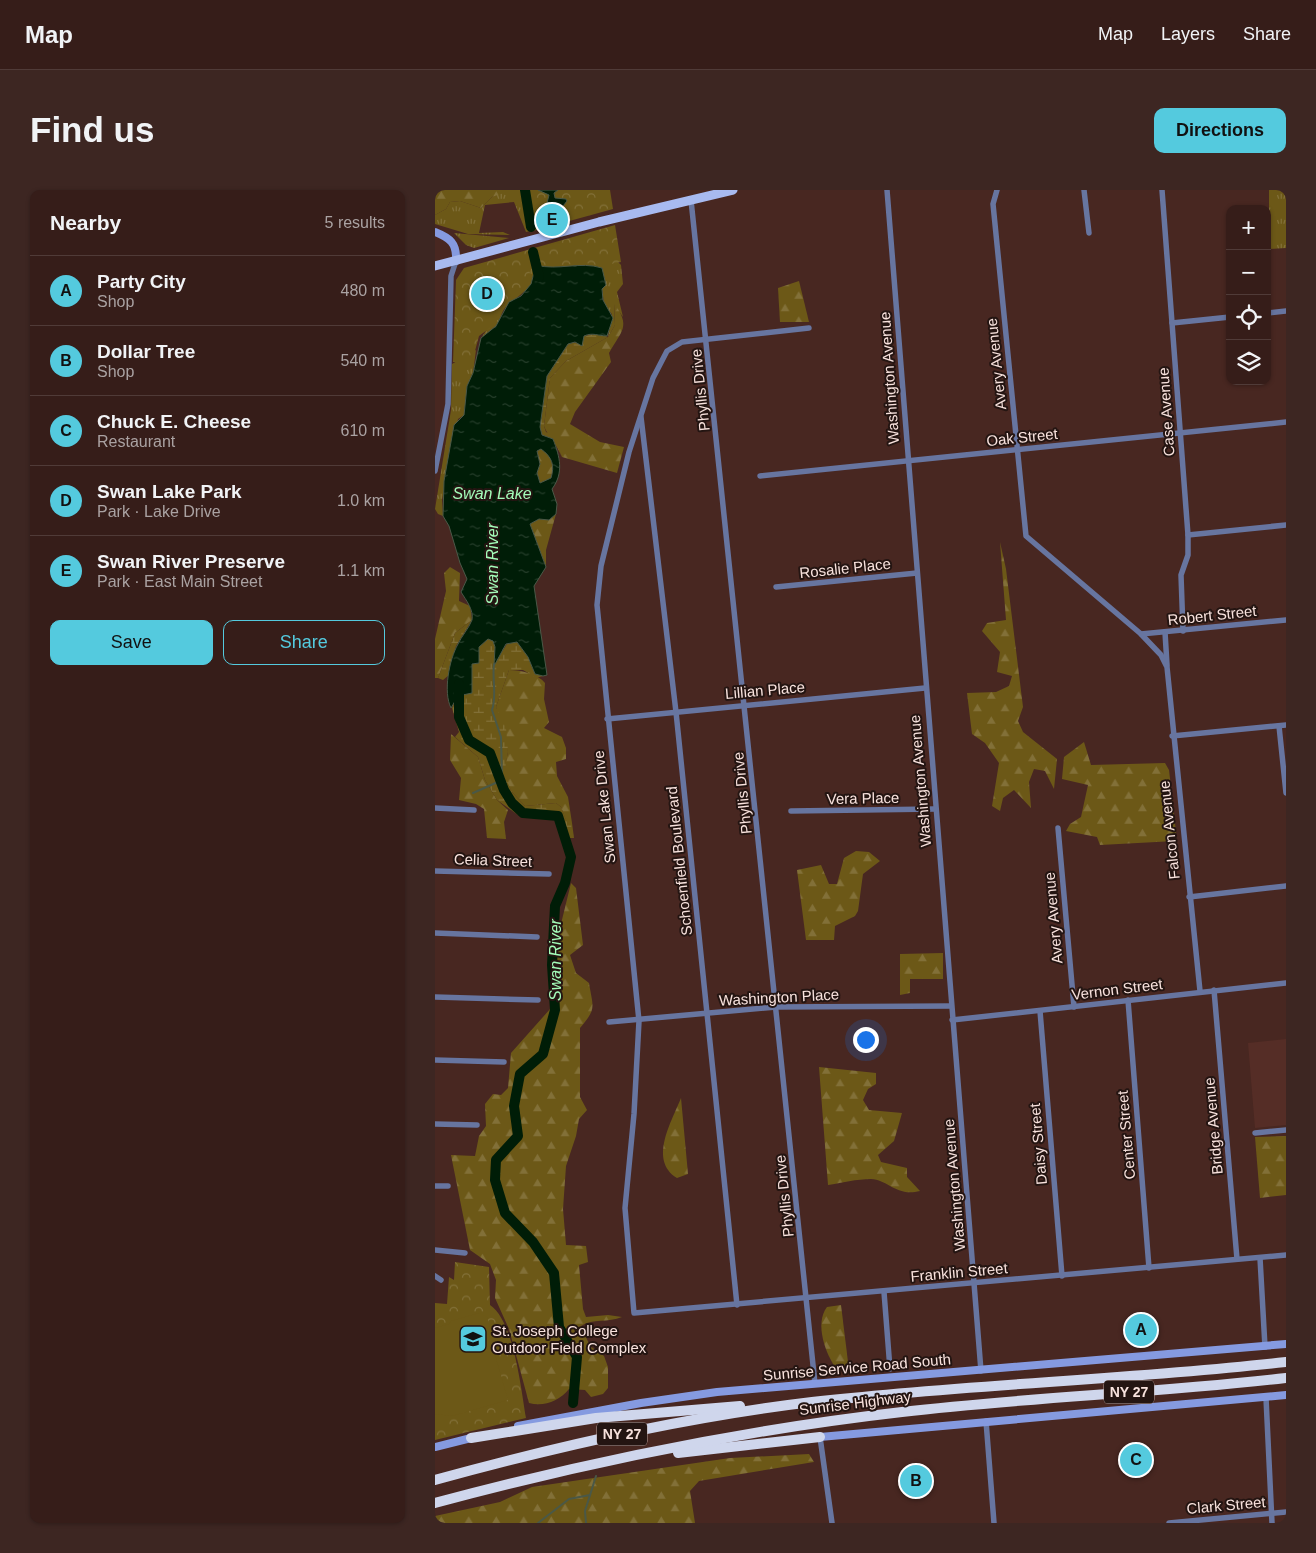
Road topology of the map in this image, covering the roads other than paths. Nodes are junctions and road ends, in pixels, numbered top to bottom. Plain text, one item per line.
1 (733, 190) edge
2 (887, 190) edge
3 (997, 190) edge
4 (1084, 190) edge
5 (1162, 190) edge
6 (691, 200) junction
7 (435, 232) edge
8 (1089, 233) dead end
9 (456, 261) junction
10 (435, 266) edge
11 (1286, 311) edge
12 (1271, 313) edge
13 (1226, 317) edge
14 (1172, 323) junction
15 (809, 328) dead end
16 (707, 338) junction
17 (641, 415) junction
18 (1286, 422) edge
19 (1180, 433) junction
20 (1017, 451) junction
21 (908, 462) junction
22 (435, 471) edge
23 (760, 476) dead end
24 (1286, 525) edge
25 (1188, 535) junction
26 (917, 574) junction
27 (776, 587) dead end
28 (1286, 620) edge
29 (1183, 631) junction
30 (1165, 632) junction
31 (1141, 634) junction
32 (1167, 667) junction
33 (925, 688) junction
34 (745, 704) junction
35 (676, 712) junction
36 (607, 718) junction
37 (1286, 725) edge
38 (1279, 726) junction
39 (1172, 736) junction
40 (1286, 793) edge
41 (435, 808) edge
42 (935, 809) junction
43 (474, 810) dead end
44 (791, 811) dead end
45 (1058, 828) dead end
46 (435, 871) edge
47 (549, 874) dead end
48 (1286, 886) edge
49 (1189, 898) junction
50 (435, 933) edge
51 (537, 937) dead end
52 (1286, 983) edge
53 (1214, 990) junction
54 (1200, 991) junction
55 (435, 997) edge
56 (538, 1000) dead end
57 (1128, 1000) junction
58 (951, 1006) junction
59 (776, 1007) junction
60 (1074, 1007) junction
61 (1040, 1011) junction
62 (706, 1014) junction
63 (952, 1020) junction
64 (639, 1021) junction
65 (609, 1022) dead end
66 (435, 1060) edge
67 (504, 1062) dead end
68 (435, 1124) edge
69 (477, 1125) dead end
70 (1286, 1130) edge
71 (1255, 1133) dead end
72 (435, 1186) edge
73 (448, 1186) dead end
74 (435, 1250) edge
75 (465, 1253) dead end
76 (1286, 1255) edge
77 (1260, 1258) junction
78 (1237, 1259) junction
79 (1149, 1268) junction
80 (435, 1276) edge
81 (1062, 1276) junction
82 (441, 1280) dead end
83 (975, 1284) junction
84 (883, 1292) junction
85 (807, 1299) junction
86 (737, 1305) junction
87 (634, 1313) joint
88 (1286, 1344) edge
89 (1265, 1346) junction
90 (1286, 1362) edge
91 (890, 1369) dead end
92 (981, 1371) junction
93 (1286, 1378) edge
94 (815, 1384) junction
95 (1286, 1395) edge
96 (1266, 1398) junction
97 (812, 1402) junction
98 (986, 1421) junction
99 (820, 1437) junction
100 (471, 1438) junction
101 (435, 1447) edge
102 (624, 1458) junction
103 (435, 1480) edge
104 (435, 1503) edge
105 (1286, 1512) edge
106 (1271, 1513) junction
107 (1201, 1521) edge
108 (832, 1523) edge
109 (994, 1523) edge
110 (1169, 1523) edge
111 (1272, 1523) edge

1 - 6 main road
2 - 21 street, Washington Avenue
3 - 20 street, Avery Avenue
4 - 8 street
5 - 14 street, Case Avenue
6 - 9 main road
6 - 16 street, Phyllis Drive
7 - 9 main road
9 - 10 main road
9 - 22 street
11 - 12 street
13 - 14 street
14 - 19 street, Case Avenue
15 - 16 street, Swan Lake Drive
16 - 17 street, Swan Lake Drive
16 - 34 street, Phyllis Drive
17 - 35 street, Schoenfield Boulevard
17 - 36 street, Swan Lake Drive
18 - 19 street, Oak Street
19 - 20 street, Oak Street
19 - 25 street, Case Avenue
20 - 21 street, Oak Street
20 - 31 street, Avery Avenue
21 - 23 street, Oak Street
21 - 26 street, Washington Avenue
24 - 25 street
25 - 29 street, Case Avenue
26 - 27 street, Rosalie Place
26 - 33 street, Washington Avenue
28 - 29 street, Robert Street
29 - 30 street, Robert Street
30 - 31 street, Robert Street
30 - 32 street, Falcon Avenue
31 - 32 street
32 - 39 street, Falcon Avenue
33 - 34 street, Lillian Place
33 - 42 street, Washington Avenue
34 - 35 street, Lillian Place
34 - 59 street, Phyllis Drive
35 - 36 street, Lillian Place
35 - 62 street, Schoenfield Boulevard
36 - 64 street, Swan Lake Drive
37 - 38 street
38 - 39 street
38 - 40 street
39 - 49 street, Falcon Avenue
41 - 43 street
42 - 44 street, Vera Place
42 - 58 street, Washington Avenue
45 - 60 street, Avery Avenue
46 - 47 street, Celia Street
48 - 49 street
49 - 54 street, Falcon Avenue
50 - 51 street
52 - 53 street, Vernon Street
53 - 54 street, Vernon Street
53 - 78 street, Bridge Avenue
54 - 57 street, Vernon Street
55 - 56 street
57 - 60 street, Vernon Street
57 - 79 street, Center Street
58 - 59 street, Washington Place
58 - 63 street, Washington Avenue
59 - 62 street, Washington Place
59 - 85 street, Phyllis Drive
60 - 61 street, Vernon Street
61 - 63 street, Vernon Street
61 - 81 street, Daisy Street
62 - 64 street, Washington Place
62 - 86 street, Schoenfield Boulevard
63 - 83 street, Washington Avenue
64 - 65 street, Washington Place
64 - 87 street, Swan Lake Drive
66 - 67 street
68 - 69 street
70 - 71 street
72 - 73 street
74 - 75 street
76 - 77 street, Franklin Street
77 - 78 street, Franklin Street
77 - 89 street
78 - 79 street, Franklin Street
79 - 81 street, Franklin Street
80 - 82 street
81 - 83 street, Franklin Street
83 - 84 street, Franklin Street
83 - 92 street, Washington Avenue
84 - 85 street, Franklin Street
84 - 91 street
85 - 86 street, Franklin Street
85 - 94 street, Phyllis Drive
86 - 87 street, Franklin Street
88 - 89 main road, Sunrise Service Road South
89 - 92 main road, Sunrise Service Road South
90 - 97 highway, Sunrise Highway / NY 27
92 - 94 main road, Sunrise Service Road South
93 - 102 highway, Sunrise Highway / NY 27
94 - 100 main road, Sunrise Service Road South
95 - 96 main road
96 - 98 main road
96 - 106 street
97 - 100 highway
97 - 103 highway, Sunrise Highway / NY 27
98 - 99 main road
98 - 109 street
99 - 102 highway
99 - 108 street
100 - 101 main road, Sunrise Service Road South
102 - 104 highway, Sunrise Highway / NY 27
105 - 106 street, Clark Street
106 - 107 street, Clark Street
106 - 111 street
107 - 110 street, Clark Street

